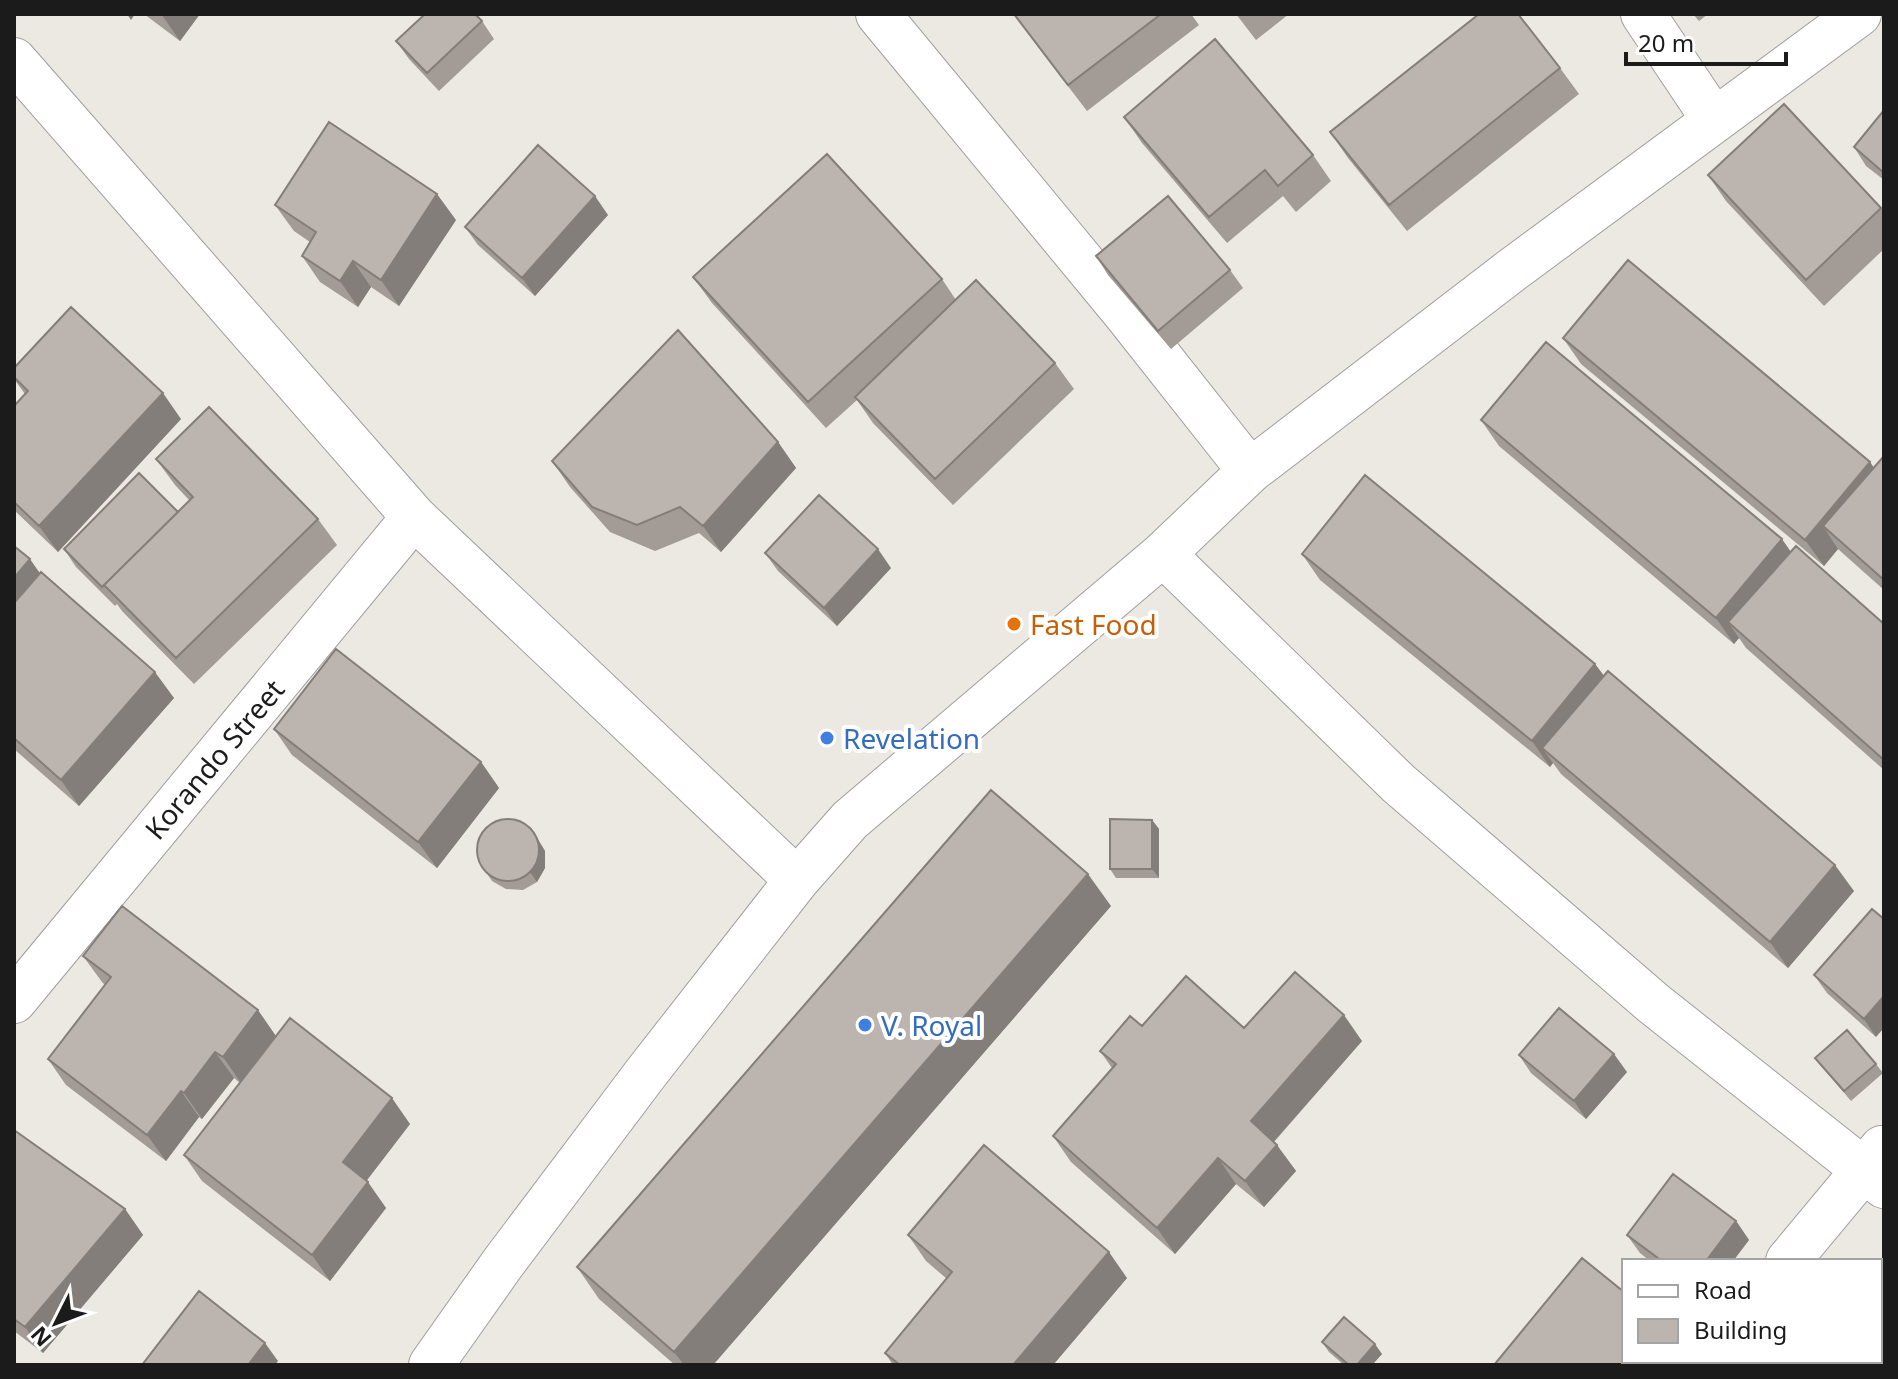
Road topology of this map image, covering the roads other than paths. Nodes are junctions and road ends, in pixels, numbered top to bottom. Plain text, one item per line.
1 (878, 14) edge
2 (1643, 14) edge
3 (1859, 14) edge
4 (14, 60) edge
5 (1714, 120) junction
6 (1250, 471) junction
7 (414, 517) junction
8 (1163, 554) junction
9 (797, 880) junction
10 (14, 1001) edge
11 (1877, 1167) edge
12 (1790, 1259) edge
13 (431, 1365) edge

1 - 6 street
2 - 5 street
3 - 5 street
4 - 7 street
5 - 6 street
6 - 8 street
7 - 9 street
7 - 10 street, Korando Street
8 - 9 street
8 - 11 street
9 - 13 street
11 - 12 street

